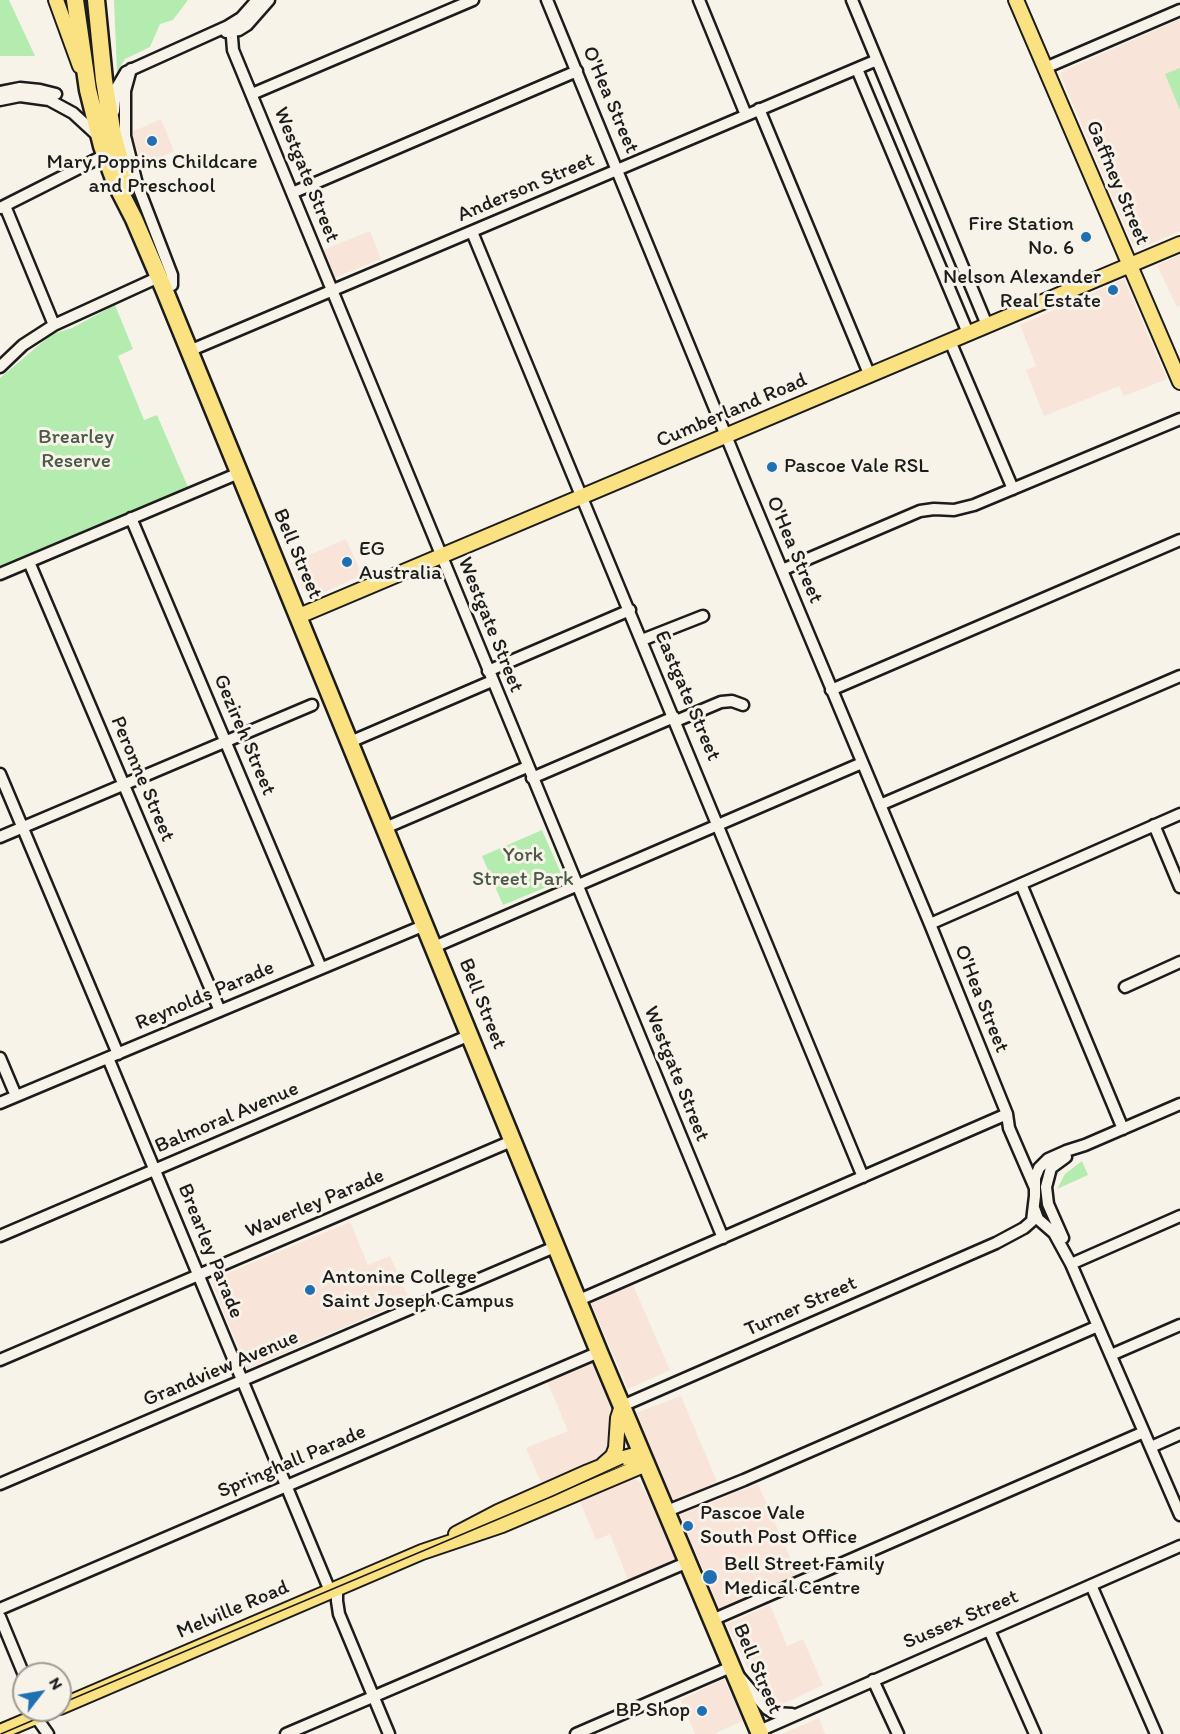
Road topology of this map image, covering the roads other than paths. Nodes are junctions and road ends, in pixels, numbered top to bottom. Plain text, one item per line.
1 (56, 0) edge
2 (75, 0) edge
3 (96, 0) edge
4 (257, 0) edge
5 (269, 0) edge
6 (473, 0) edge
7 (547, 0) edge
8 (699, 0) edge
9 (852, 0) edge
10 (1016, 0) edge
11 (1180, 10) edge
12 (231, 28) junction
13 (878, 60) junction
14 (134, 67) junction
15 (1045, 68) junction
16 (857, 69) junction
17 (577, 71) junction
18 (88, 90) junction
19 (0, 92) edge
20 (56, 94) dead end
21 (252, 94) junction
22 (0, 100) edge
23 (759, 109) junction
24 (746, 115) junction
25 (106, 136) junction
26 (105, 154) junction
27 (618, 170) junction
28 (292, 193) junction
29 (3, 207) edge
30 (134, 219) junction
31 (472, 232) junction
32 (1180, 244) edge
33 (1130, 266) junction
34 (161, 283) junction
35 (332, 291) junction
36 (54, 325) junction
37 (987, 325) junction
38 (968, 333) junction
39 (950, 341) junction
40 (189, 351) junction
41 (0, 367) edge
42 (870, 376) junction
43 (1180, 382) edge
44 (1180, 419) edge
45 (727, 436) junction
46 (239, 473) junction
47 (1013, 489) junction
48 (582, 497) junction
49 (131, 518) junction
50 (1180, 540) edge
51 (441, 557) junction
52 (29, 562) junction
53 (782, 570) junction
54 (0, 574) edge
55 (630, 610) junction
56 (299, 616) junction
57 (704, 616) dead end
58 (642, 640) junction
59 (490, 676) junction
60 (1180, 676) edge
61 (831, 690) junction
62 (312, 705) dead end
63 (743, 705) dead end
64 (675, 719) junction
65 (225, 742) junction
66 (350, 742) junction
67 (862, 764) junction
68 (527, 766) junction
69 (0, 774) edge
70 (532, 778) junction
71 (124, 785) junction
72 (880, 805) junction
73 (1180, 814) edge
74 (718, 825) junction
75 (1154, 825) junction
76 (22, 827) junction
77 (385, 828) junction
78 (0, 837) edge
79 (1021, 884) junction
80 (576, 885) junction
81 (1180, 887) edge
82 (930, 924) junction
83 (425, 925) junction
84 (434, 947) junction
85 (1180, 962) edge
86 (321, 968) junction
87 (1125, 987) dead end
88 (220, 1011) junction
89 (470, 1035) junction
90 (113, 1056) junction
91 (0, 1058) edge
92 (16, 1096) junction
93 (0, 1103) edge
94 (1180, 1104) edge
95 (1007, 1114) junction
96 (1123, 1129) junction
97 (514, 1140) junction
98 (1085, 1145) junction
99 (1039, 1168) junction
100 (155, 1170) junction
101 (863, 1177) junction
102 (1040, 1188) junction
103 (1047, 1204) junction
104 (1034, 1208) junction
105 (1180, 1216) edge
106 (1041, 1222) junction
107 (0, 1236) edge
108 (723, 1238) junction
109 (996, 1243) junction
110 (557, 1246) junction
111 (1071, 1264) junction
112 (199, 1275) junction
113 (579, 1300) junction
114 (1180, 1325) edge
115 (1098, 1326) junction
116 (599, 1352) junction
117 (1111, 1355) junction
118 (0, 1360) edge
119 (243, 1381) junction
120 (622, 1406) junction
121 (1144, 1432) junction
122 (1180, 1434) edge
123 (1151, 1447) junction
124 (644, 1459) junction
125 (602, 1466) junction
126 (0, 1484) edge
127 (286, 1486) junction
128 (667, 1512) junction
129 (1180, 1515) edge
130 (1180, 1546) edge
131 (422, 1552) junction
132 (688, 1562) junction
133 (1091, 1585) junction
134 (330, 1591) junction
135 (0, 1609) edge
136 (0, 1617) edge
137 (712, 1620) junction
138 (989, 1630) junction
139 (19, 1662) edge
140 (731, 1667) junction
141 (873, 1680) junction
142 (373, 1697) junction
143 (72, 1702) edge
144 (801, 1713) junction
145 (23, 1722) edge
146 (0, 1732) edge
147 (759, 1733) edge
148 (286, 1734) edge
149 (389, 1734) edge
150 (576, 1734) edge
151 (898, 1734) edge
152 (1035, 1734) edge
153 (1156, 1734) edge

1 - 18 main road
2 - 18 highway
3 - 25 highway
4 - 12 street
5 - 12 street
6 - 21 street
7 - 17 street, O'Hea Street
8 - 24 street
9 - 13 street
10 - 15 main road, Gaffney Street
11 - 15 street
12 - 14 street
12 - 21 street, Westgate Street
13 - 16 street, Anderson Street
13 - 37 street
14 - 25 street
14 - 34 street
15 - 33 main road, Gaffney Street
16 - 23 street, Anderson Street
16 - 38 street
17 - 27 street, O'Hea Street
17 - 28 street
18 - 25 highway
19 - 20 street
21 - 28 street, Westgate Street
22 - 25 street
23 - 24 street, Anderson Street
23 - 42 street
24 - 27 street, Anderson Street
25 - 26 highway, Bell Street
25 - 30 highway, Bell Street
26 - 29 street
26 - 30 highway, Bell Street
27 - 31 street, Anderson Street
27 - 45 street, O'Hea Street
28 - 35 street, Westgate Street
29 - 36 street
30 - 34 highway, Bell Street
31 - 35 street, Anderson Street
31 - 48 street, Eastgate Street
32 - 33 main road, Cumberland Road
33 - 37 main road, Cumberland Road
33 - 43 main road, Gaffney Street
34 - 36 street
34 - 40 highway, Bell Street
35 - 40 street, Anderson Street
35 - 51 street, Westgate Street
36 - 41 street
37 - 38 main road, Cumberland Road
38 - 39 main road, Cumberland Road
39 - 42 main road, Cumberland Road
39 - 47 street
40 - 46 highway, Bell Street
42 - 45 main road, Cumberland Road
44 - 47 street
45 - 48 main road, Cumberland Road
45 - 53 street, O'Hea Street
46 - 49 street
46 - 56 highway, Bell Street
47 - 53 street
48 - 51 main road, Cumberland Road
48 - 55 street, Eastgate Street
49 - 52 street
49 - 65 street, Gezireh Street
50 - 61 street
51 - 56 main road, Cumberland Road
51 - 59 street, Westgate Street
52 - 54 street
52 - 71 street, Peronne Street
53 - 61 street, O'Hea Street
55 - 58 street, Eastgate Street
55 - 59 street
56 - 66 highway, Bell Street
57 - 58 street
58 - 64 street, Eastgate Street
59 - 66 street
59 - 68 street, Westgate Street
60 - 72 street
61 - 67 street, O'Hea Street
62 - 65 street
63 - 64 street
64 - 70 street
64 - 74 street, Eastgate Street
65 - 71 street
65 - 86 street, Gezireh Street
66 - 77 highway, Bell Street
67 - 72 street, O'Hea Street
67 - 74 street
68 - 70 street, Westgate Street
68 - 77 street
69 - 76 street, Brearley Parade
70 - 80 street, Westgate Street
71 - 76 street
71 - 88 street, Peronne Street
72 - 82 street, O'Hea Street
73 - 75 street
74 - 80 street
74 - 101 street, Eastgate Street
75 - 79 street
75 - 81 street
76 - 78 street
76 - 90 street, Brearley Parade
77 - 83 highway, Bell Street
79 - 82 street
79 - 96 street
80 - 84 street
80 - 108 street, Westgate Street
82 - 95 street, O'Hea Street
83 - 84 highway, Bell Street
83 - 86 street, Reynolds Parade
84 - 89 highway, Bell Street
85 - 87 street
86 - 88 street, Reynolds Parade
88 - 90 street, Reynolds Parade
89 - 97 highway, Bell Street
89 - 100 street, Balmoral Avenue
90 - 92 street, Reynolds Parade
90 - 100 street, Brearley Parade
91 - 92 street
92 - 93 street, Reynolds Parade
94 - 96 street
95 - 99 street, O'Hea Street
95 - 101 street
95 - 102 street, O'Hea Street
96 - 98 street
97 - 110 highway, Bell Street
97 - 112 street, Waverley Parade
98 - 99 street
98 - 102 street
99 - 102 street, O'Hea Street
100 - 107 street, Balmoral Avenue
100 - 112 street, Brearley Parade
101 - 108 street
102 - 103 street
102 - 104 street
103 - 106 street
103 - 111 street
104 - 106 street
104 - 109 street, Turner Street
105 - 111 street
106 - 109 street, Turner Street
106 - 111 street
108 - 113 street
109 - 120 street, Turner Street
110 - 113 highway, Bell Street
110 - 119 street, Grandview Avenue
111 - 115 street
112 - 118 street, Waverley Parade
112 - 119 street, Brearley Parade
113 - 116 highway, Bell Street
114 - 117 street
115 - 117 street
115 - 128 street
116 - 120 highway, Bell Street
116 - 127 street, Springhall Parade
117 - 121 street
119 - 126 street, Grandview Avenue
119 - 127 street, Brearley Parade
120 - 124 highway, Bell Street
120 - 125 main road
121 - 123 street
121 - 137 street
122 - 123 street
123 - 129 street
124 - 125 main road, Melville Road
124 - 128 highway, Bell Street
124 - 131 main road, Melville Road
125 - 131 main road, Melville Road
127 - 134 street, Brearley Parade
127 - 135 street, Springhall Parade
128 - 132 highway, Bell Street
130 - 133 street, Sussex Street
131 - 134 main road, Melville Road
132 - 137 highway, Bell Street
132 - 142 street
133 - 138 street, Sussex Street
133 - 153 street
134 - 142 street, Brearley Parade
134 - 143 main road, Melville Road
136 - 139 street
137 - 140 highway, Bell Street
138 - 141 street, Sussex Street
138 - 152 street
140 - 144 street
140 - 147 highway, Bell Street
140 - 150 street
141 - 144 street, Sussex Street
141 - 151 street
142 - 148 street
142 - 149 street, Brearley Parade
144 - 147 street, Sussex Street
145 - 146 main road

